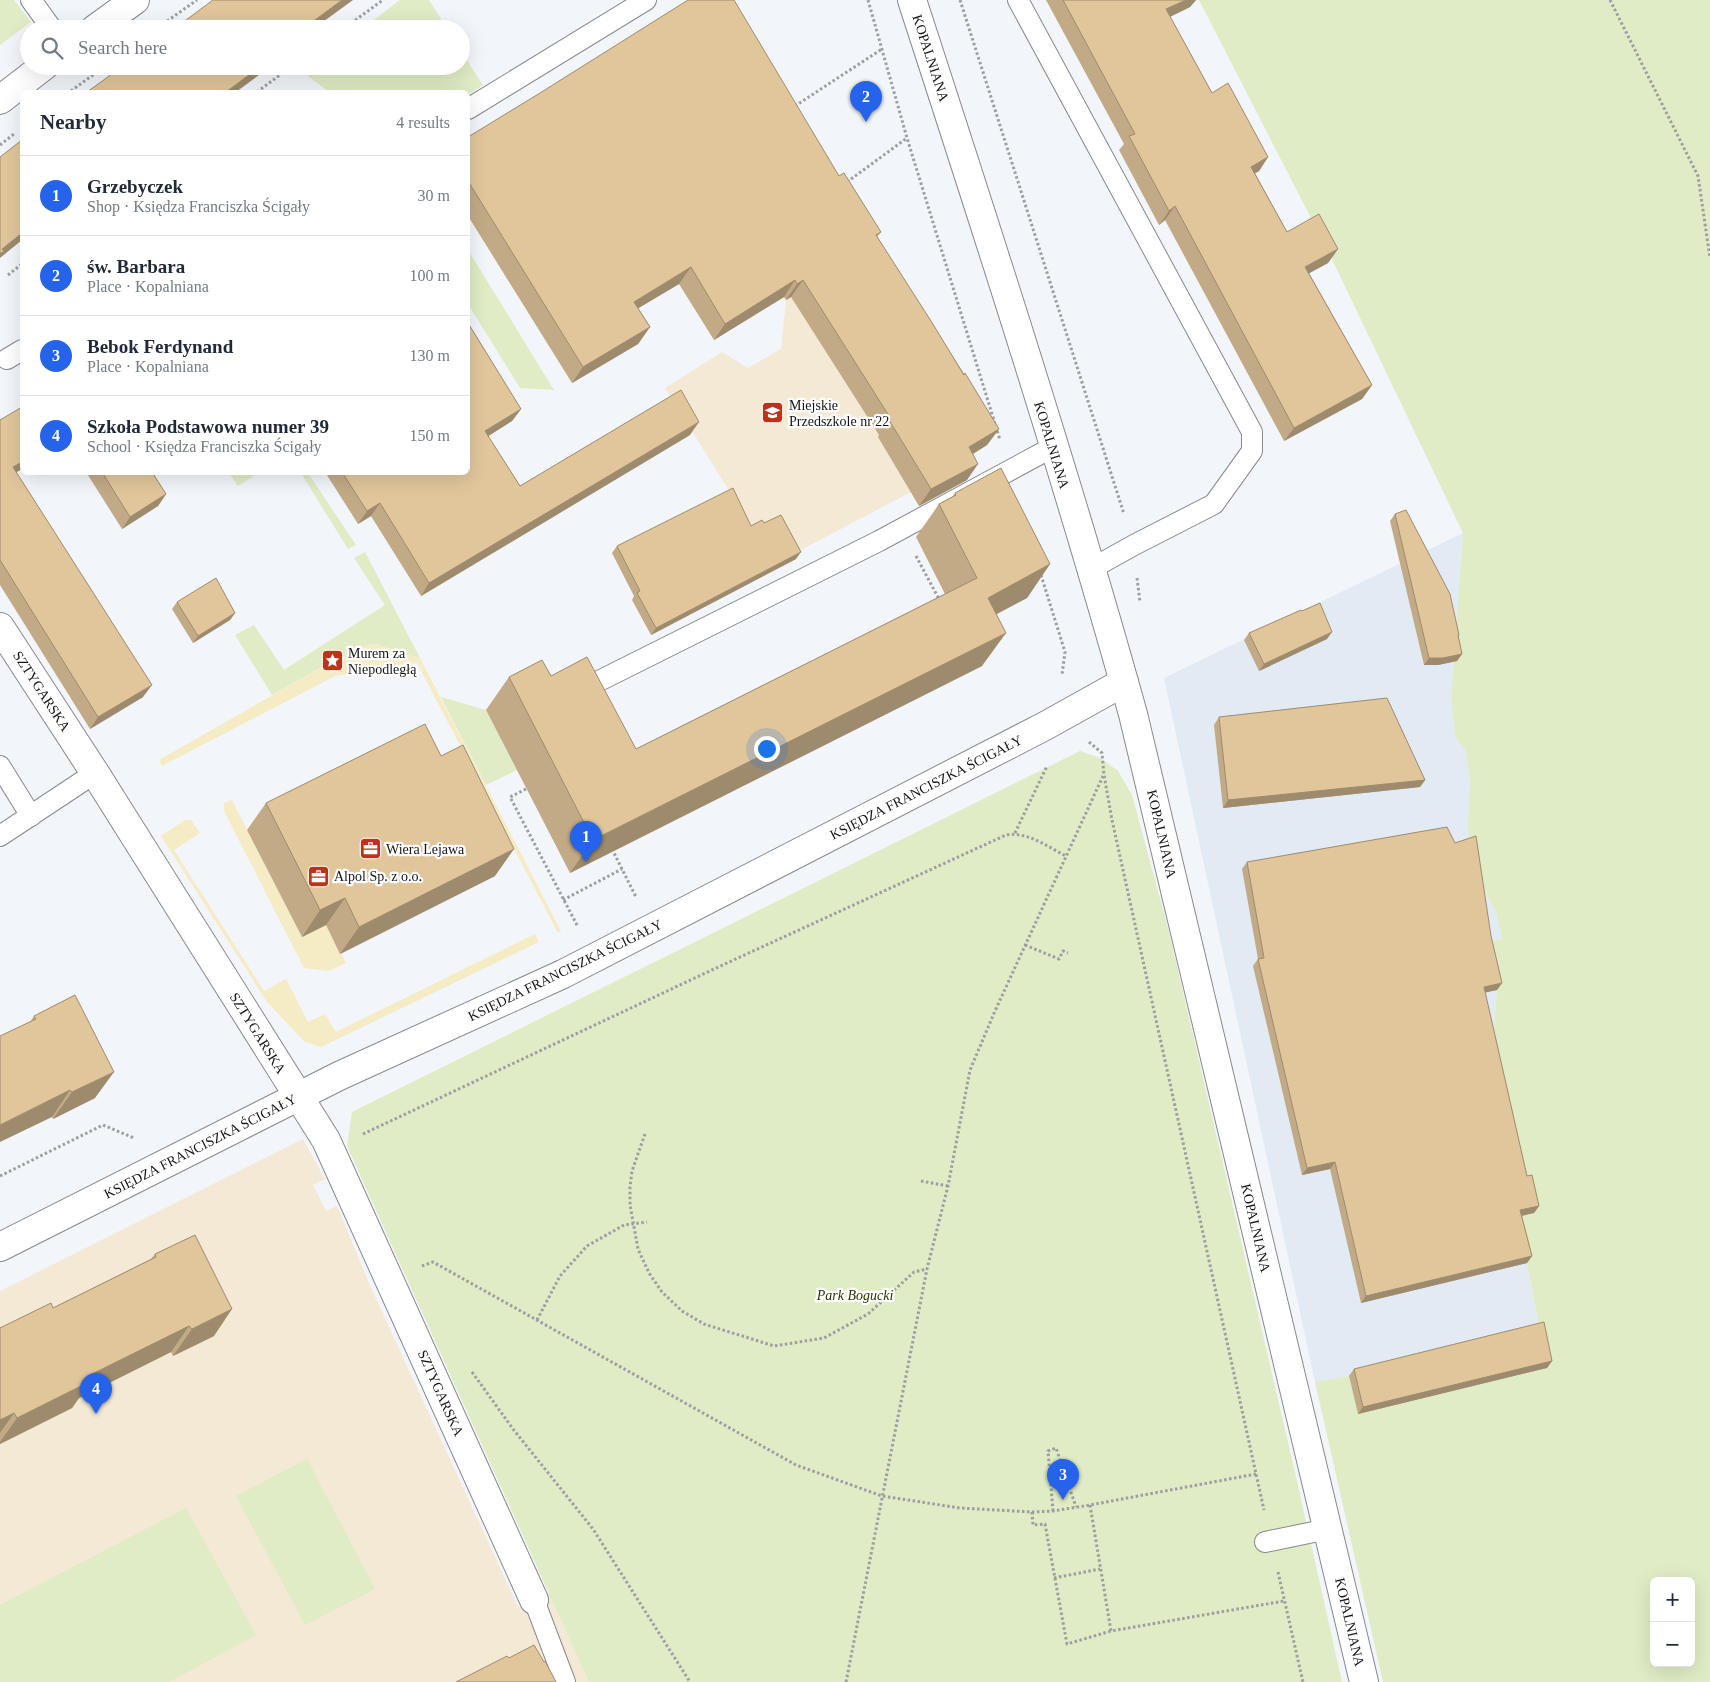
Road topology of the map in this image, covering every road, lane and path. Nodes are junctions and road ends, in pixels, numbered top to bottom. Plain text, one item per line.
1 (31, 0) edge
2 (135, 0) edge
3 (197, 0) edge
4 (382, 0) edge
5 (646, 0) edge
6 (868, 0) edge
7 (912, 0) edge
8 (960, 0) edge
9 (1018, 0) edge
10 (1610, 0) edge
11 (45, 20) edge
12 (107, 20) edge
13 (169, 20) edge
14 (355, 20) edge
15 (882, 50) junction
16 (32, 75) edge
17 (93, 75) edge
18 (280, 75) edge
19 (72, 90) edge
20 (259, 90) edge
21 (790, 98) edge
22 (0, 100) edge
23 (795, 106) junction
24 (470, 108) edge
25 (800, 114) edge
26 (15, 134) dead end
27 (907, 138) junction
28 (0, 145) edge
29 (844, 184) edge
30 (1710, 258) edge
31 (20, 266) edge
32 (8, 275) dead end
33 (992, 429) edge
34 (1053, 447) junction
35 (902, 528) junction
36 (1134, 545) junction
37 (1091, 569) junction
38 (1041, 574) edge
39 (940, 602) edge
40 (1141, 606) dead end
41 (0, 627) edge
42 (1061, 679) dead end
43 (1124, 682) junction
44 (580, 690) edge
45 (1081, 741) dead end
46 (0, 766) edge
47 (1047, 766) dead end
48 (95, 773) junction
49 (1104, 775) junction
50 (526, 789) dead end
51 (31, 816) junction
52 (1015, 833) junction
53 (0, 836) edge
54 (610, 846) edge
55 (1066, 856) junction
56 (622, 869) junction
57 (637, 899) dead end
58 (563, 900) junction
59 (579, 928) dead end
60 (1025, 945) junction
61 (1068, 953) dead end
62 (298, 1097) junction
63 (362, 1134) dead end
64 (645, 1134) dead end
65 (135, 1139) dead end
66 (0, 1176) edge
67 (921, 1181) dead end
68 (948, 1186) junction
69 (647, 1222) dead end
70 (633, 1224) junction
71 (0, 1247) edge
72 (419, 1267) dead end
73 (927, 1270) junction
74 (538, 1320) junction
75 (468, 1366) dead end
76 (1256, 1474) junction
77 (882, 1496) junction
78 (1090, 1505) junction
79 (1076, 1507) junction
80 (1053, 1511) junction
81 (1032, 1512) junction
82 (1328, 1529) junction
83 (1268, 1542) junction
84 (1100, 1569) junction
85 (1054, 1578) junction
86 (534, 1600) joint
87 (1284, 1601) junction
88 (1111, 1631) junction
89 (565, 1682) edge
90 (690, 1682) edge
91 (846, 1682) edge
92 (1303, 1682) edge
93 (1364, 1682) edge

1 - 11 lane
2 - 12 street
3 - 13 path
4 - 14 path
5 - 24 lane
6 - 15 path
7 - 34 street, KOPALNIANA
8 - 36 path
9 - 36 lane
10 - 30 path
15 - 23 path
15 - 27 path
16 - 22 street
17 - 19 path
18 - 20 path
21 - 23 path
23 - 25 path
26 - 28 path
27 - 29 path
27 - 33 path
31 - 32 path
34 - 35 lane
34 - 37 street, KOPALNIANA
35 - 39 path
35 - 44 lane
36 - 37 lane
36 - 40 path
37 - 43 street, KOPALNIANA
38 - 42 path
41 - 48 street, SZTYGARSKA
43 - 62 street, KSIĘDZA FRANCISZKA ŚCIGAŁY
43 - 82 street, KOPALNIANA
45 - 49 path
46 - 51 lane
47 - 52 path
48 - 51 lane
48 - 62 street, SZTYGARSKA
49 - 55 path
49 - 76 path
50 - 58 path
51 - 53 lane
52 - 55 path
52 - 63 path
54 - 56 path
55 - 60 path
56 - 57 path
56 - 58 path
58 - 59 path
60 - 61 path
60 - 68 path
62 - 71 street, KSIĘDZA FRANCISZKA ŚCIGAŁY
62 - 86 street, SZTYGARSKA
64 - 70 path
65 - 66 path
67 - 68 path
68 - 73 path
69 - 70 path
70 - 73 path
70 - 74 path
72 - 74 path
73 - 77 path
74 - 77 path
75 - 90 path
76 - 78 path
76 - 83 path
77 - 81 path
77 - 91 path
78 - 79 path
78 - 84 path
79 - 80 path
79 - 80 path
80 - 81 path
81 - 85 path
82 - 83 lane
82 - 93 street, KOPALNIANA
83 - 87 path
84 - 85 path
84 - 88 path
85 - 88 path
86 - 89 lane
87 - 88 path
87 - 92 path

